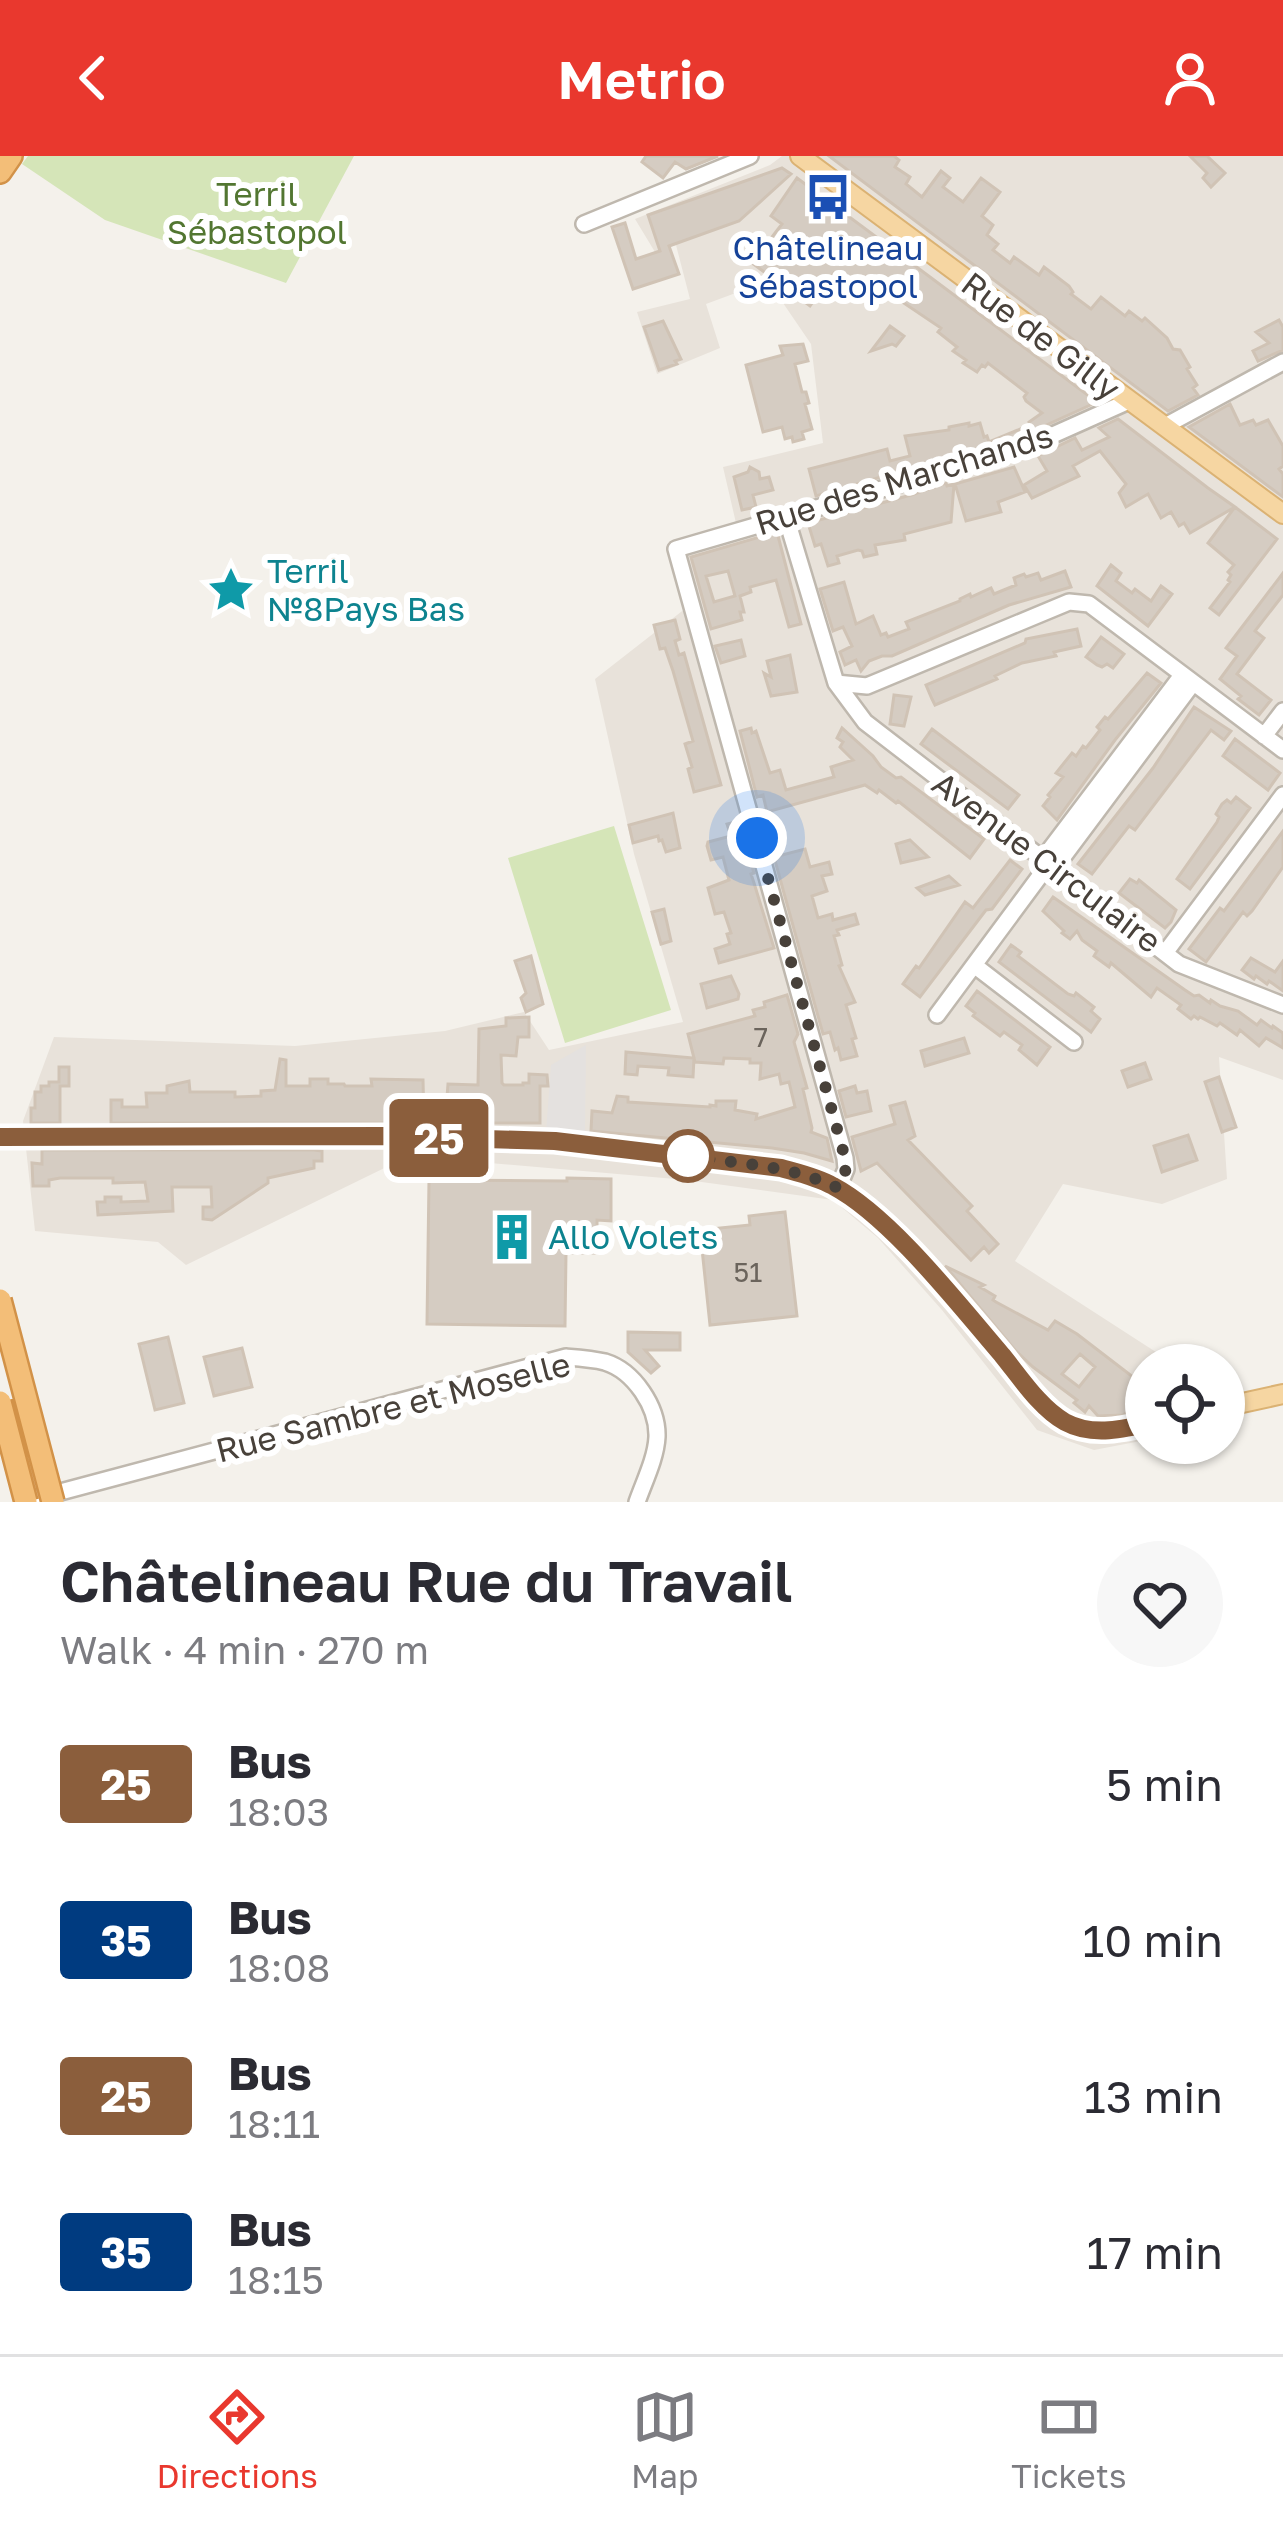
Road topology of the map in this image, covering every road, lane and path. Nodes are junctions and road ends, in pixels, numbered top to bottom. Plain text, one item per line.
1 (11, 156) edge
2 (751, 156) edge
3 (813, 160) edge
4 (0, 172) edge
5 (584, 224) dead end
6 (1283, 362) edge
7 (1129, 400) junction
8 (1165, 426) junction
9 (1283, 514) edge
10 (786, 517) junction
11 (1188, 679) junction
12 (836, 683) junction
13 (867, 686) junction
14 (1283, 711) edge
15 (865, 722) junction
16 (1264, 736) junction
17 (1283, 750) edge
18 (1283, 795) edge
19 (1048, 865) junction
20 (1165, 953) junction
21 (974, 965) junction
22 (1283, 1005) edge
23 (937, 1015) dead end
24 (1074, 1042) dead end
25 (0, 1137) edge
26 (838, 1188) junction
27 (0, 1300) edge
28 (1283, 1394) edge
29 (0, 1402) edge
30 (1245, 1402) edge
31 (1125, 1428) edge
32 (25, 1502) edge
33 (53, 1502) edge
34 (637, 1502) edge

1 - 4 highway
2 - 5 street
3 - 7 main road, Rue de Gilly
6 - 8 street
7 - 8 main road, Rue de Gilly
7 - 10 street, Rue des Marchands
8 - 9 main road, Rue de Gilly
10 - 12 street, Avenue Circulaire
10 - 26 street, Rue des Marchands
11 - 13 street
11 - 16 street
11 - 19 street
12 - 13 street
12 - 15 street, Avenue Circulaire
13 - 15 street
14 - 16 street
15 - 19 street, Avenue Circulaire
16 - 17 street
18 - 20 street
19 - 20 street, Avenue Circulaire
19 - 21 street
20 - 22 street, Avenue Circulaire
21 - 23 street
21 - 24 street
25 - 26 main road
26 - 31 main road
27 - 33 highway, bridge
28 - 30 main road
29 - 32 highway, bridge
32 - 34 street, Rue Sambre et Moselle

